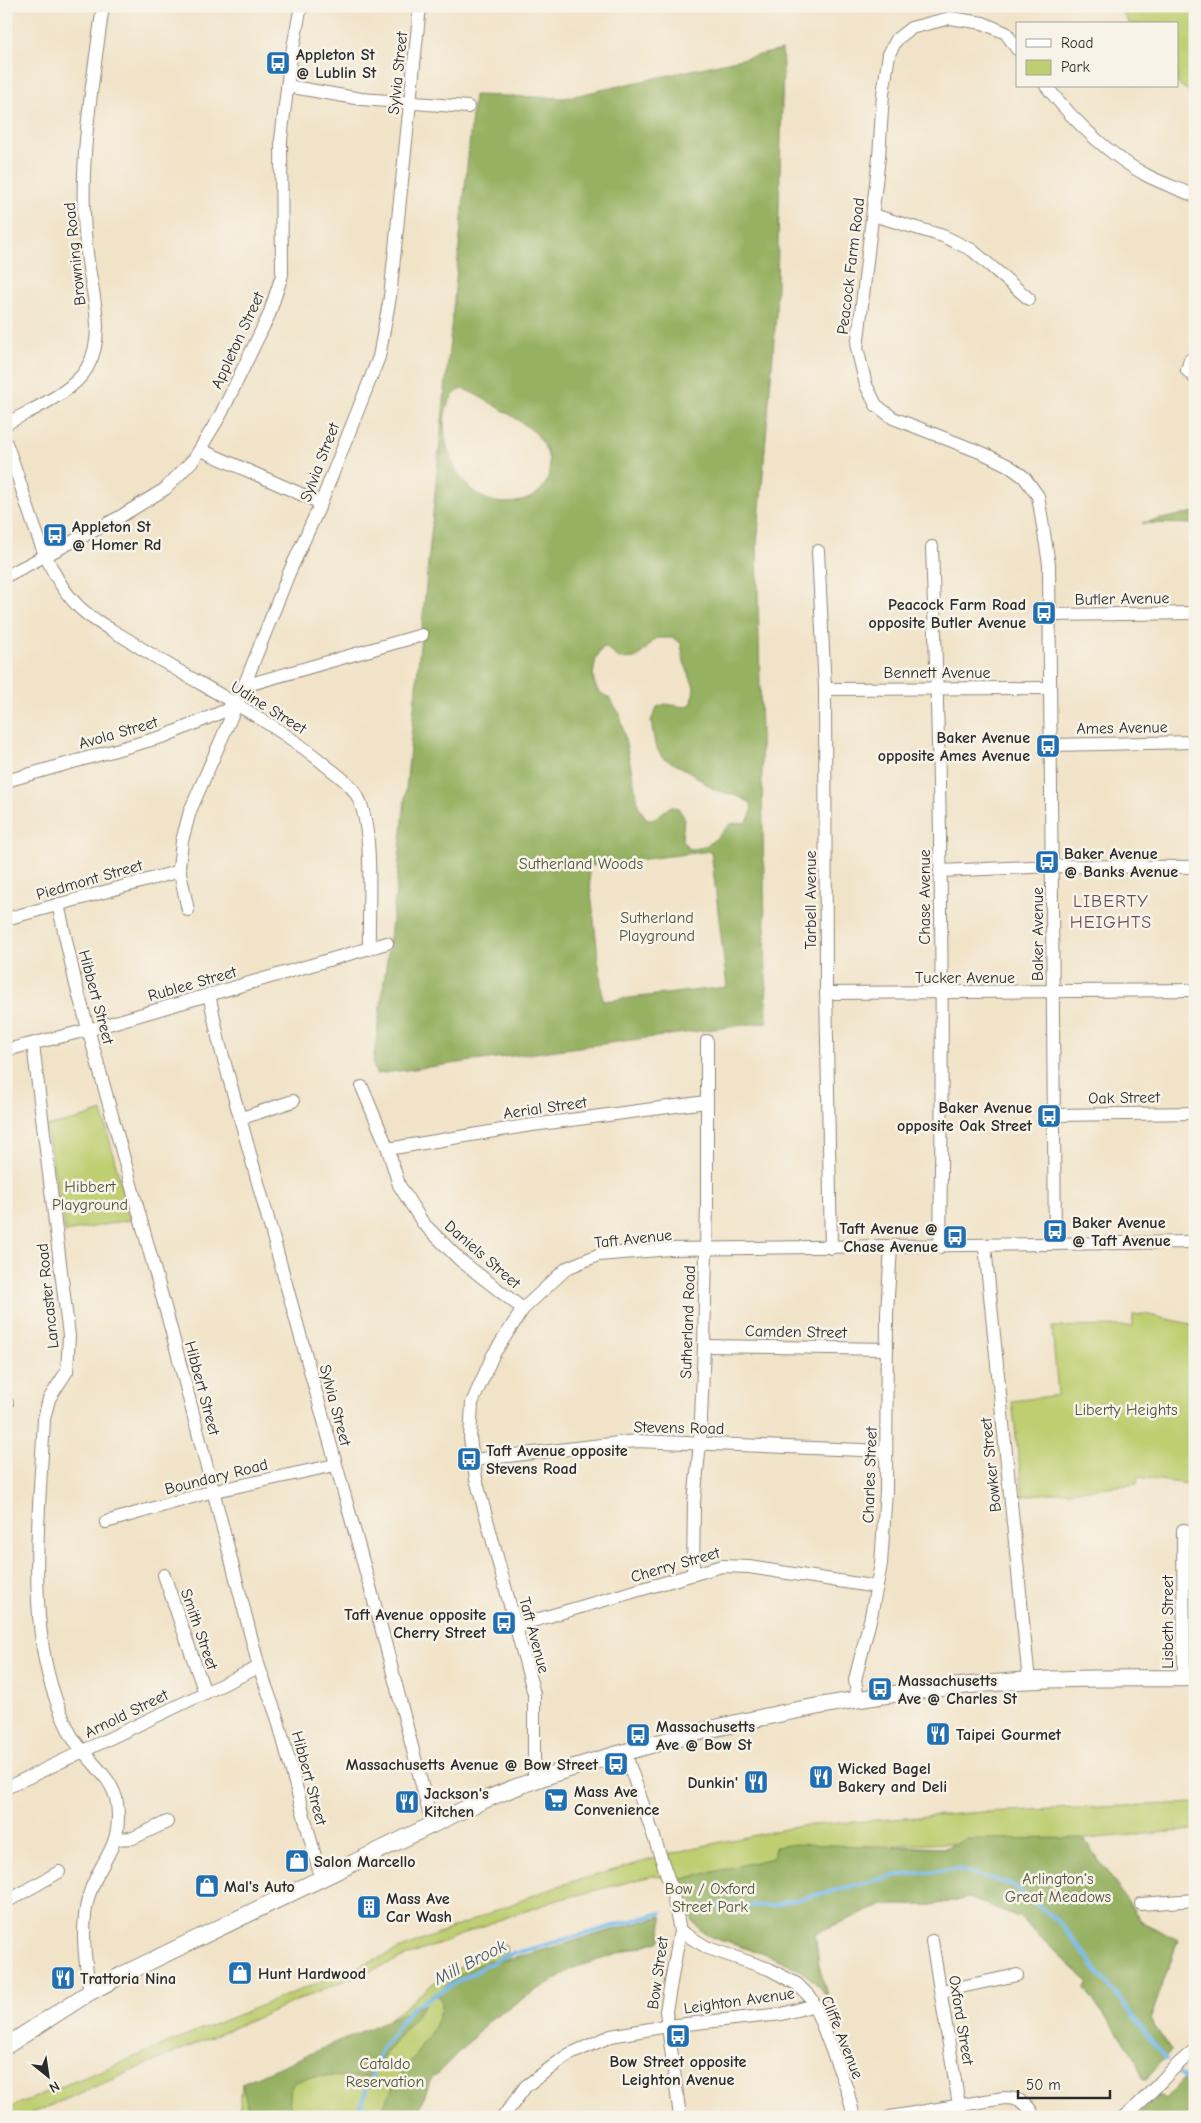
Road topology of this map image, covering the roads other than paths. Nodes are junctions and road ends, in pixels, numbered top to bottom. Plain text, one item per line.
1 (103, 6) edge
2 (301, 6) edge
3 (420, 6) edge
4 (1016, 48) edge
5 (287, 86) junction
6 (1048, 88) edge
7 (411, 104) junction
8 (468, 107) dead end
9 (1195, 196) edge
10 (873, 215) junction
11 (1029, 299) dead end
12 (1195, 357) edge
13 (1195, 378) edge
14 (6, 424) edge
15 (6, 443) edge
16 (201, 450) junction
17 (321, 503) junction
18 (932, 547) dead end
19 (818, 551) dead end
20 (46, 555) junction
21 (1049, 564) joint
22 (6, 576) edge
23 (1195, 613) edge
24 (1050, 615) junction
25 (422, 635) dead end
26 (244, 686) junction
27 (937, 688) junction
28 (1050, 688) junction
29 (825, 689) junction
30 (236, 706) junction
31 (1195, 742) edge
32 (1050, 745) junction
33 (6, 781) edge
34 (1053, 866) junction
35 (1195, 867) edge
36 (180, 870) junction
37 (940, 871) junction
38 (58, 904) junction
39 (188, 910) dead end
40 (6, 919) edge
41 (387, 943) dead end
42 (369, 949) junction
43 (1195, 990) edge
44 (1054, 993) junction
45 (209, 994) junction
46 (826, 994) junction
47 (941, 994) junction
48 (88, 1030) junction
49 (707, 1041) dead end
50 (33, 1044) junction
51 (6, 1050) edge
52 (362, 1087) dead end
53 (293, 1101) dead end
54 (706, 1102) junction
55 (1195, 1113) edge
56 (1054, 1115) junction
57 (242, 1118) junction
58 (388, 1149) junction
59 (1195, 1242) edge
60 (1055, 1244) junction
61 (985, 1246) junction
62 (891, 1247) junction
63 (940, 1247) junction
64 (831, 1248) junction
65 (706, 1249) junction
66 (523, 1309) junction
67 (704, 1346) junction
68 (887, 1349) junction
69 (700, 1443) junction
70 (886, 1451) junction
71 (473, 1460) junction
72 (335, 1465) junction
73 (214, 1492) junction
74 (106, 1522) dead end
75 (1195, 1532) edge
76 (693, 1574) junction
77 (164, 1575) dead end
78 (877, 1587) junction
79 (515, 1626) junction
80 (259, 1667) junction
81 (1189, 1678) edge
82 (1029, 1681) junction
83 (205, 1693) junction
84 (858, 1700) junction
85 (84, 1751) junction
86 (625, 1752) junction
87 (534, 1779) junction
88 (6, 1788) edge
89 (168, 1822) dead end
90 (432, 1824) junction
91 (116, 1839) junction
92 (59, 1872) dead end
93 (321, 1878) junction
94 (1195, 1900) edge
95 (6, 1902) edge
96 (1140, 1904) dead end
97 (680, 1931) junction
98 (932, 1941) dead end
99 (1017, 1974) dead end
100 (942, 1991) junction
101 (90, 1992) junction
102 (815, 2005) junction
103 (667, 2026) junction
104 (6, 2046) edge
105 (1195, 2050) edge
106 (959, 2105) junction
107 (502, 2117) edge
108 (680, 2117) edge
109 (854, 2117) edge
110 (890, 2117) edge
111 (1034, 2117) edge
112 (1123, 2117) edge

1 - 14 street, Browning Road
2 - 5 street, Appleton Street
3 - 7 street, Sylvia Street
4 - 10 street, Peacock Farm Road
5 - 7 street
5 - 16 street, Appleton Street
6 - 9 street
7 - 8 street
7 - 17 street, Sylvia Street
10 - 11 street
10 - 21 street, Peacock Farm Road
12 - 13 street
15 - 20 street, Udine Street
16 - 17 street
16 - 20 street, Appleton Street
17 - 26 street, Sylvia Street
18 - 27 street, Chase Avenue
19 - 29 street, Tarbell Avenue
20 - 22 street, Appleton Street
20 - 30 street, Udine Street
21 - 24 street, Baker Avenue
23 - 24 street, Butler Avenue
24 - 28 street, Baker Avenue
25 - 26 street
26 - 30 street, Sylvia Street
27 - 28 street, Bennett Avenue
27 - 29 street, Bennett Avenue
27 - 37 street, Chase Avenue
28 - 32 street, Baker Avenue
29 - 46 street, Tarbell Avenue
30 - 33 street, Avola Street
30 - 36 street, Sylvia Street
30 - 42 street, Udine Street
31 - 32 street, Ames Avenue
32 - 34 street, Baker Avenue
34 - 35 street
34 - 37 street
34 - 44 street, Baker Avenue
36 - 38 street, Piedmont Street
36 - 39 street, Sylvia Street
37 - 47 street, Chase Avenue
38 - 40 street, Piedmont Street
38 - 48 street, Hibbert Street
41 - 42 street, Rublee Street
42 - 45 street, Rublee Street
43 - 44 street, Tucker Avenue
44 - 47 street, Tucker Avenue
44 - 56 street, Baker Avenue
45 - 48 street, Rublee Street
45 - 57 street, Sylvia Street
46 - 47 street, Tucker Avenue
46 - 64 street, Tarbell Avenue
47 - 63 street, Chase Avenue
48 - 50 street, Rublee Street
48 - 73 street, Hibbert Street
49 - 54 street, Sutherland Road
50 - 51 street, Rublee Street
50 - 85 street, Lancaster Road
52 - 58 street, Daniels Street
53 - 57 street
54 - 58 street, Aerial Street
54 - 65 street, Sutherland Road
55 - 56 street, Oak Street
56 - 60 street, Baker Avenue
57 - 72 street, Sylvia Street
58 - 66 street, Daniels Street
59 - 60 street, Taft Avenue
60 - 61 street, Taft Avenue
61 - 63 street, Taft Avenue
61 - 82 street, Bowker Street
62 - 63 street, Taft Avenue
62 - 64 street, Taft Avenue
62 - 68 street, Charles Street
64 - 65 street, Taft Avenue
65 - 66 street, Taft Avenue
65 - 67 street, Sutherland Road
66 - 71 street, Taft Avenue
67 - 68 street, Camden Street
67 - 69 street, Sutherland Road
68 - 70 street, Charles Street
69 - 70 street, Stevens Road
69 - 71 street, Stevens Road
69 - 76 street, Sutherland Road
70 - 78 street, Charles Street
71 - 79 street, Taft Avenue
72 - 73 street, Boundary Road
72 - 90 street, Sylvia Street
73 - 74 street, Boundary Road
73 - 80 street, Hibbert Street
75 - 81 street, Lisbeth Street
76 - 78 street, Cherry Street
76 - 79 street, Cherry Street
77 - 83 street, Smith Street
78 - 84 street, Charles Street
79 - 87 street, Taft Avenue
80 - 83 street, Arnold Street
80 - 93 street, Hibbert Street
81 - 82 main road
82 - 84 main road
83 - 85 street, Arnold Street
84 - 86 main road
85 - 88 street, Arnold Street
85 - 91 street, Lancaster Road
86 - 87 main road
86 - 97 street, Bow Street
87 - 90 main road
89 - 91 street
90 - 93 main road
91 - 101 street, Lancaster Road
92 - 95 street
93 - 101 main road
94 - 96 street
97 - 102 street, Cliffe Avenue
97 - 103 street, Bow Street
98 - 100 street, Oxford Street
99 - 100 street
100 - 106 street, Oxford Street
101 - 104 main road
102 - 103 street, Leighton Avenue
102 - 109 street, Cliffe Avenue
103 - 107 street, Leighton Avenue
103 - 108 street, Bow Street
105 - 112 street
106 - 110 street
106 - 111 street

